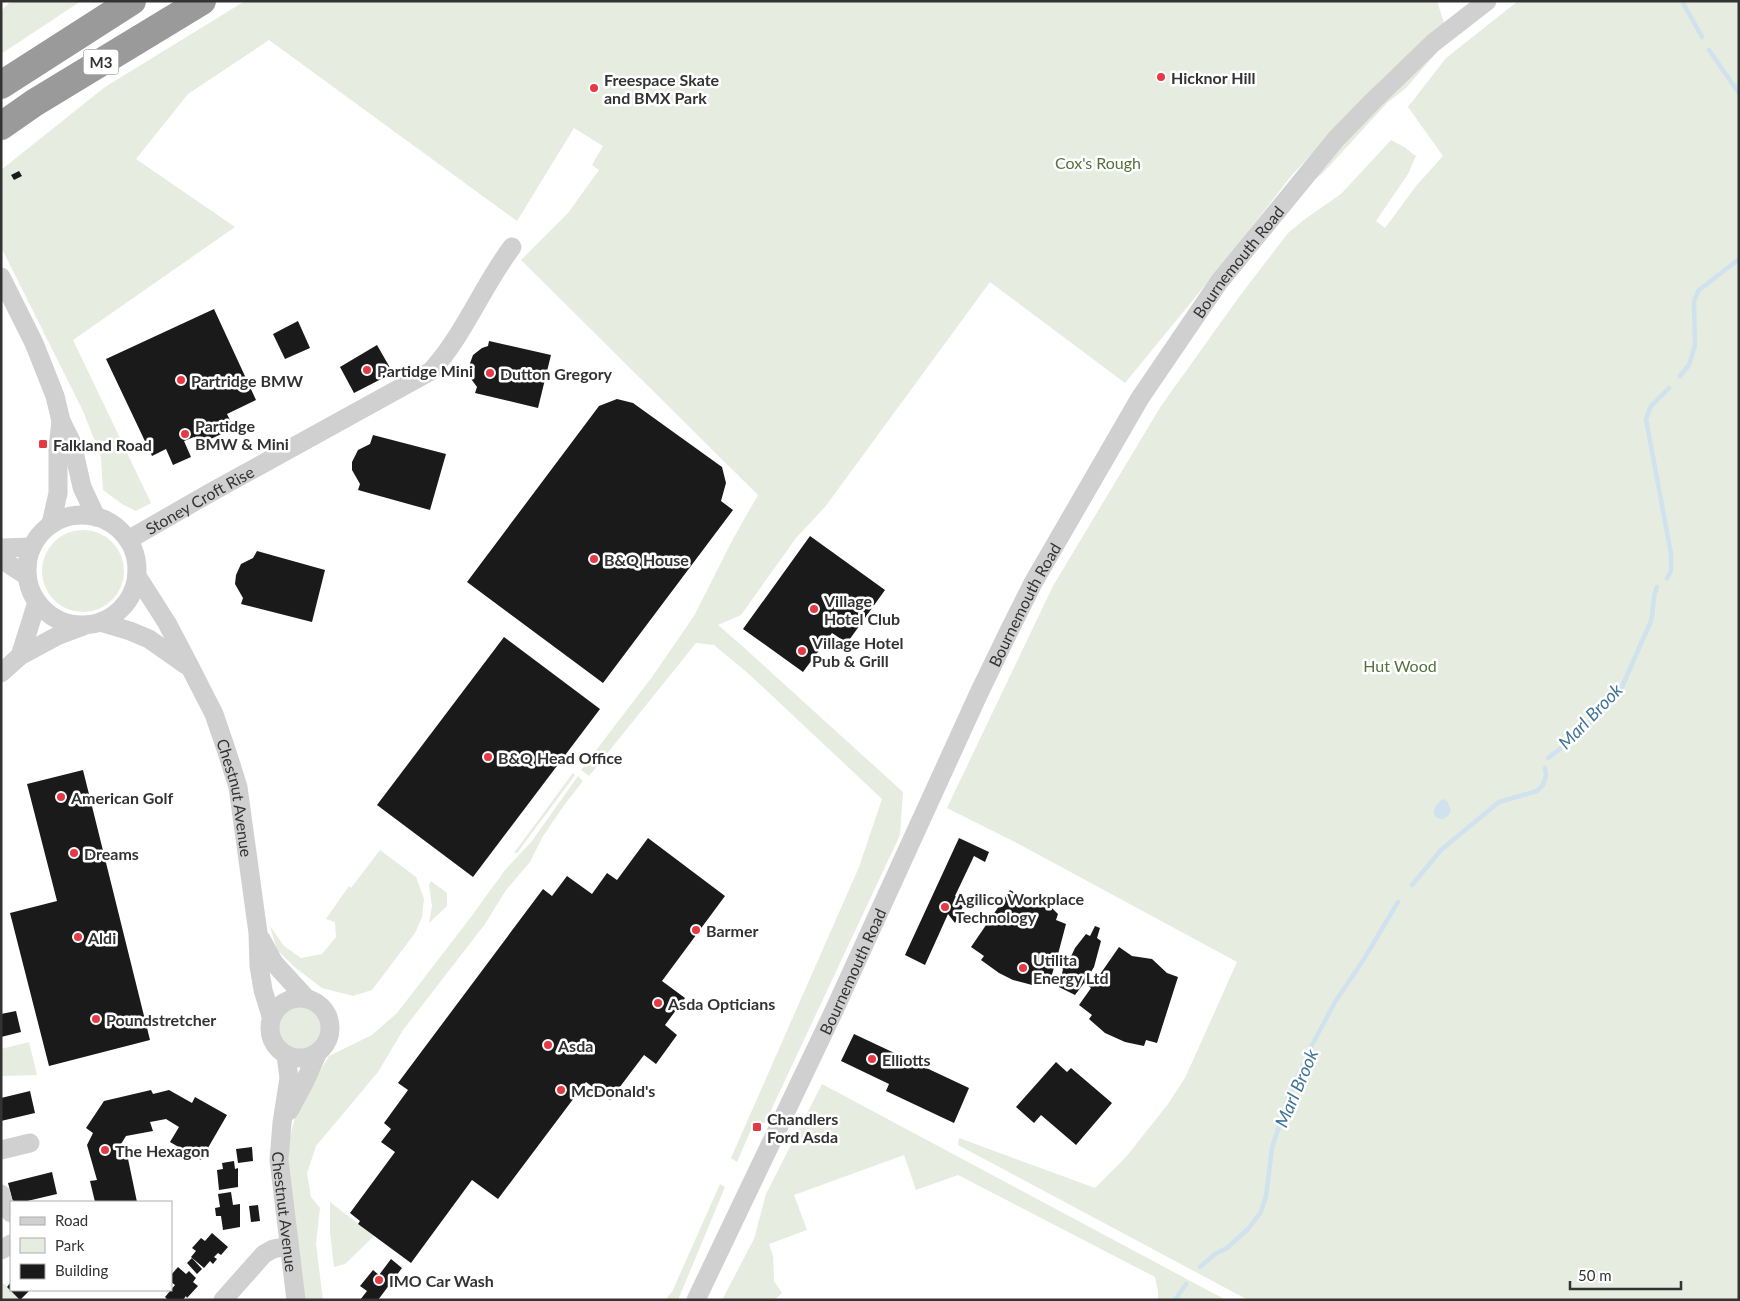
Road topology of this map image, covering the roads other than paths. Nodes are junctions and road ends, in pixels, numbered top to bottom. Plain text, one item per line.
1 (132, 1) edge
2 (202, 1) edge
3 (1487, 1) edge
4 (1, 85) edge
5 (1, 126) edge
6 (512, 248) dead end
7 (1, 276) edge
8 (61, 421) junction
9 (96, 517) junction
10 (51, 524) junction
11 (128, 540) junction
12 (32, 547) junction
13 (1, 548) edge
14 (1, 559) edge
15 (27, 576) junction
16 (137, 576) junction
17 (36, 602) junction
18 (93, 623) junction
19 (20, 656) junction
20 (191, 669) junction
21 (1, 673) edge
22 (258, 934) junction
23 (306, 998) junction
24 (271, 1016) junction
25 (318, 1052) junction
26 (286, 1055) junction
27 (282, 1123) junction
28 (30, 1143) dead end
29 (1, 1150) edge
30 (1, 1194) edge
31 (10, 1212) edge
32 (289, 1246) junction
33 (223, 1300) edge
34 (296, 1300) edge
35 (696, 1300) edge

1 - 4 highway, M3
2 - 5 highway, M3
3 - 35 street, Bournemouth Road
6 - 11 street, Stoney Croft Rise
7 - 8 street
8 - 9 street
8 - 10 street
9 - 10 street
9 - 11 street
10 - 12 street
11 - 16 street
12 - 13 street
12 - 15 street
14 - 15 street
15 - 17 street
16 - 18 street
16 - 20 street, Chestnut Avenue
17 - 18 street
17 - 19 street
18 - 19 street
18 - 20 street, Chestnut Avenue
19 - 21 street
20 - 22 street, Chestnut Avenue
22 - 23 street, Chestnut Avenue
22 - 24 street, Chestnut Avenue
23 - 24 street
23 - 25 street
24 - 26 street
25 - 26 street
25 - 27 street, Chestnut Avenue
26 - 27 street, Chestnut Avenue
27 - 32 street, Chestnut Avenue
28 - 29 street
30 - 31 street
32 - 33 street
32 - 34 street, Chestnut Avenue

